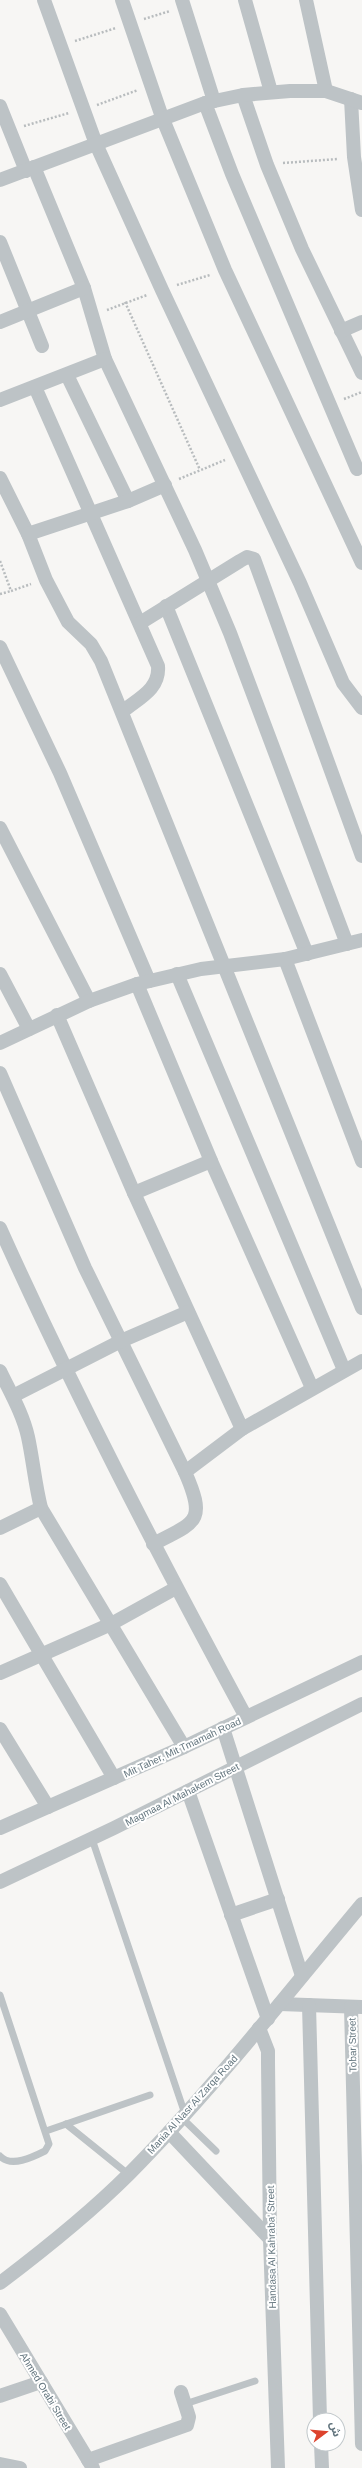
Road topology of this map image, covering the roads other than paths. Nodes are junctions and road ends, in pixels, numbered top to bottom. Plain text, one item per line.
1 (44, 0) edge
2 (122, 0) edge
3 (245, 0) edge
4 (306, 0) edge
5 (183, 3) edge
6 (326, 91) junction
7 (271, 92) junction
8 (243, 96) junction
9 (356, 101) edge
10 (210, 102) junction
11 (0, 106) edge
12 (162, 118) junction
13 (96, 144) junction
14 (30, 169) junction
15 (0, 180) edge
16 (362, 210) edge
17 (0, 242) edge
18 (84, 288) junction
19 (27, 311) junction
20 (0, 322) edge
21 (362, 322) edge
22 (341, 331) junction
23 (42, 346) dead end
24 (105, 359) junction
25 (362, 373) edge
26 (67, 375) junction
27 (34, 387) junction
28 (0, 400) edge
29 (357, 469) dead end
30 (0, 478) edge
31 (165, 485) junction
32 (128, 501) junction
33 (89, 514) junction
34 (28, 534) junction
35 (362, 563) edge
36 (208, 580) junction
37 (166, 606) junction
38 (140, 623) junction
39 (0, 647) edge
40 (362, 708) edge
41 (123, 711) junction
42 (0, 828) edge
43 (362, 856) edge
44 (362, 940) edge
45 (347, 944) junction
46 (307, 954) junction
47 (285, 959) junction
48 (223, 966) junction
49 (0, 974) edge
50 (178, 974) junction
51 (143, 983) junction
52 (89, 1001) junction
53 (57, 1015) junction
54 (29, 1029) junction
55 (0, 1043) edge
56 (0, 1073) edge
57 (211, 1161) junction
58 (362, 1161) edge
59 (134, 1193) junction
60 (0, 1228) edge
61 (362, 1308) edge
62 (188, 1312) junction
63 (121, 1341) junction
64 (362, 1361) edge
65 (65, 1368) junction
66 (344, 1370) junction
67 (0, 1371) edge
68 (312, 1388) junction
69 (13, 1396) junction
70 (242, 1429) junction
71 (185, 1472) junction
72 (41, 1508) junction
73 (0, 1528) edge
74 (153, 1544) junction
75 (0, 1584) edge
76 (176, 1588) junction
77 (111, 1624) junction
78 (42, 1654) junction
79 (362, 1662) edge
80 (0, 1674) edge
81 (362, 1704) edge
82 (246, 1717) junction
83 (223, 1728) junction
84 (0, 1729) edge
85 (184, 1746) junction
86 (236, 1767) junction
87 (114, 1778) junction
88 (188, 1791) junction
89 (48, 1807) junction
90 (0, 1828) edge
91 (92, 1838) junction
92 (0, 1882) edge
93 (278, 1898) junction
94 (362, 1904) edge
95 (231, 1915) junction
96 (302, 1976) junction
97 (0, 1995) edge
98 (280, 2004) junction
99 (309, 2005) junction
100 (356, 2007) edge
101 (264, 2024) junction
102 (150, 2095) dead end
103 (184, 2116) junction
104 (66, 2124) junction
105 (46, 2131) junction
106 (169, 2132) junction
107 (216, 2151) dead end
108 (0, 2156) edge
109 (128, 2174) junction
110 (270, 2240) junction
111 (0, 2283) edge
112 (0, 2314) edge
113 (361, 2328) edge
114 (255, 2381) dead end
115 (41, 2382) junction
116 (0, 2396) edge
117 (183, 2398) joint
118 (320, 2412) edge
119 (362, 2444) edge
120 (321, 2452) edge
121 (0, 2464) edge
122 (90, 2464) edge
123 (20, 2468) edge
124 (278, 2468) edge
125 (322, 2468) edge

1 - 13 street
2 - 12 street
3 - 7 street
4 - 6 street
5 - 10 street
6 - 7 street
6 - 9 street
7 - 8 street
8 - 10 street
8 - 22 street
9 - 16 street
10 - 12 street
10 - 29 street
11 - 14 street
12 - 13 street
12 - 35 street
13 - 14 street
13 - 40 street
14 - 15 street
14 - 18 street
17 - 19 street
18 - 19 street
18 - 24 street
19 - 20 street
19 - 23 street
21 - 22 street
22 - 25 street
24 - 26 street
24 - 31 street
26 - 27 street
26 - 32 street
27 - 28 street
27 - 33 street
30 - 34 street
31 - 32 street
31 - 36 street
32 - 33 street
33 - 34 street
33 - 38 street
34 - 41 street
36 - 37 street
36 - 43 street
36 - 45 street
37 - 38 street
37 - 46 street
38 - 41 street
39 - 51 street
41 - 48 street
42 - 52 street
44 - 45 street
45 - 46 street
46 - 47 street
47 - 48 street
47 - 58 street
48 - 50 street
48 - 61 street
49 - 54 street
50 - 51 street
50 - 66 street
51 - 52 street
51 - 57 street
52 - 53 street
53 - 54 street
53 - 59 street
54 - 55 street
56 - 63 street
57 - 59 street
57 - 68 street
59 - 62 street
60 - 65 street
62 - 63 street
62 - 70 street
63 - 65 street
63 - 71 street
64 - 66 street
65 - 69 street
65 - 74 street
66 - 68 street
67 - 69 street
68 - 70 street
69 - 72 street
70 - 71 street
71 - 74 street
72 - 73 street
72 - 77 street
74 - 76 street
75 - 78 street
76 - 77 street
76 - 82 street
77 - 78 street
77 - 85 street
78 - 80 street
78 - 87 street
79 - 82 street, Mit Taher, Mit Tmamah Road
81 - 86 street, Magmaa Al Mahakem Street
82 - 83 street, Mit Taher, Mit Tmamah Road
83 - 85 street, Mit Taher, Mit Tmamah Road
83 - 86 street
84 - 89 street
85 - 87 street, Mit Taher, Mit Tmamah Road
86 - 88 street, Magmaa Al Mahakem Street
86 - 93 street
87 - 89 street, Mit Taher, Mit Tmamah Road
88 - 91 street, Magmaa Al Mahakem Street
88 - 95 street, Handasa Al Kahraba' Street
89 - 90 street, Mit Taher, Mit Tmamah Road
91 - 92 street, Magmaa Al Mahakem Street
91 - 103 lane
93 - 95 street
93 - 96 street
94 - 96 street, Mania Al Nasr Al Zarqa Road
95 - 101 street, Handasa Al Kahraba' Street
96 - 98 street, Mania Al Nasr Al Zarqa Road
97 - 105 lane
98 - 99 street
98 - 101 street, Mania Al Nasr Al Zarqa Road
99 - 100 street
99 - 118 street
100 - 113 street, Tobar Street
101 - 103 street, Mania Al Nasr Al Zarqa Road
101 - 110 street, Handasa Al Kahraba' Street
102 - 104 lane
103 - 106 street, Mania Al Nasr Al Zarqa Road
103 - 107 lane
104 - 105 lane
104 - 109 lane
105 - 108 lane
106 - 109 street, Mania Al Nasr Al Zarqa Road
106 - 110 street
109 - 111 street, Mania Al Nasr Al Zarqa Road
110 - 124 street, Handasa Al Kahraba' Street
112 - 115 street, Ahmed Orabi Street
113 - 119 street, Tobar Street
114 - 117 lane
115 - 116 street
115 - 122 street, Ahmed Orabi Street
117 - 122 street
120 - 125 street
121 - 123 street

